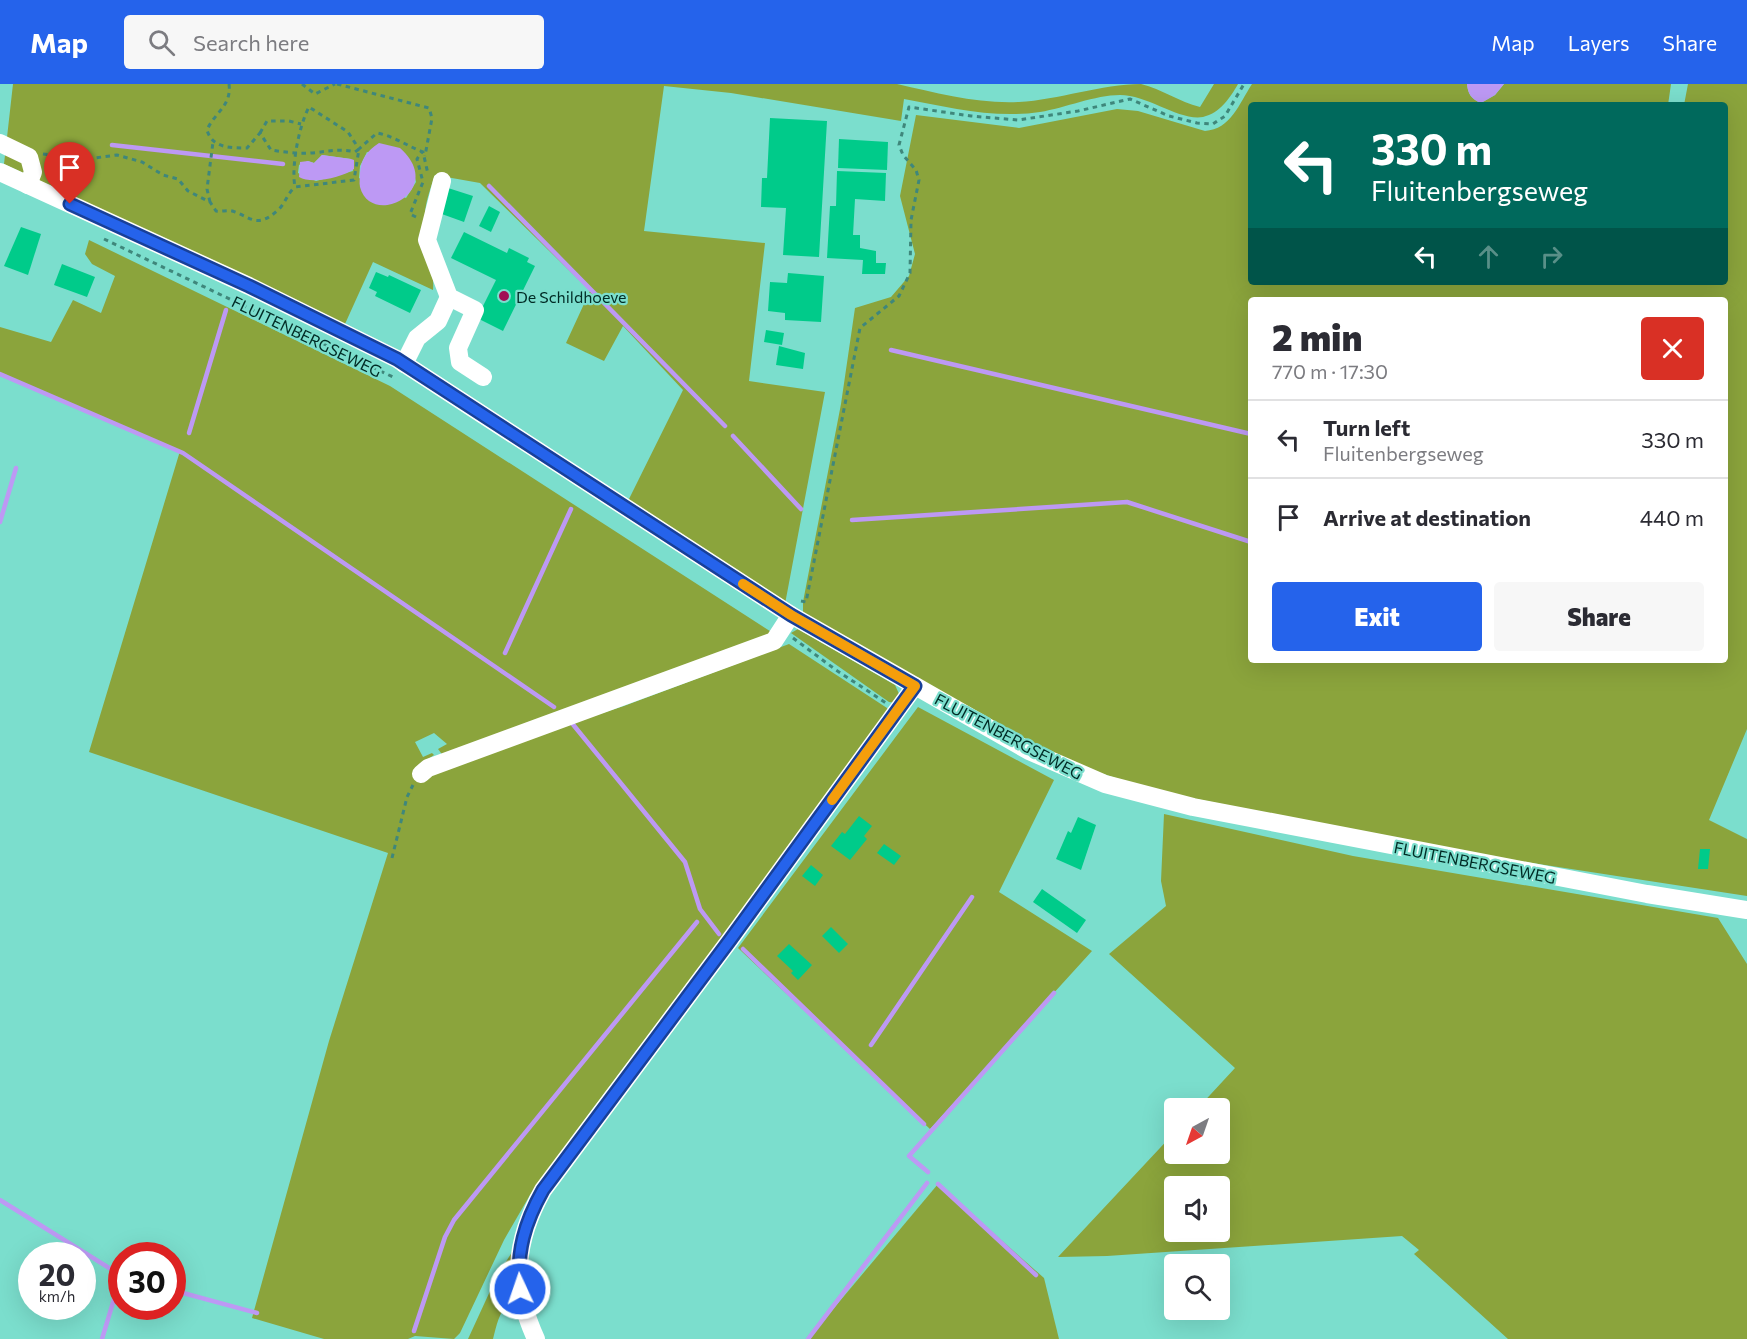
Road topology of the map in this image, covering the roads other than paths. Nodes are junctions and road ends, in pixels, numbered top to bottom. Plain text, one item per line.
1 (0, 143) edge
2 (0, 172) edge
3 (435, 179) road end
4 (28, 185) junction
5 (449, 297) junction
6 (399, 370) junction
7 (483, 376) dead end
8 (789, 615) junction
9 (915, 686) junction
10 (421, 774) road end
11 (1747, 910) edge
12 (536, 1339) edge

1 - 4 street
2 - 4 street, FLUITENBERGSEWEG
3 - 5 street
4 - 6 street, FLUITENBERGSEWEG
5 - 6 street
5 - 7 street
6 - 8 street, FLUITENBERGSEWEG
8 - 9 street, FLUITENBERGSEWEG
8 - 10 street
9 - 11 street, FLUITENBERGSEWEG
9 - 12 street

